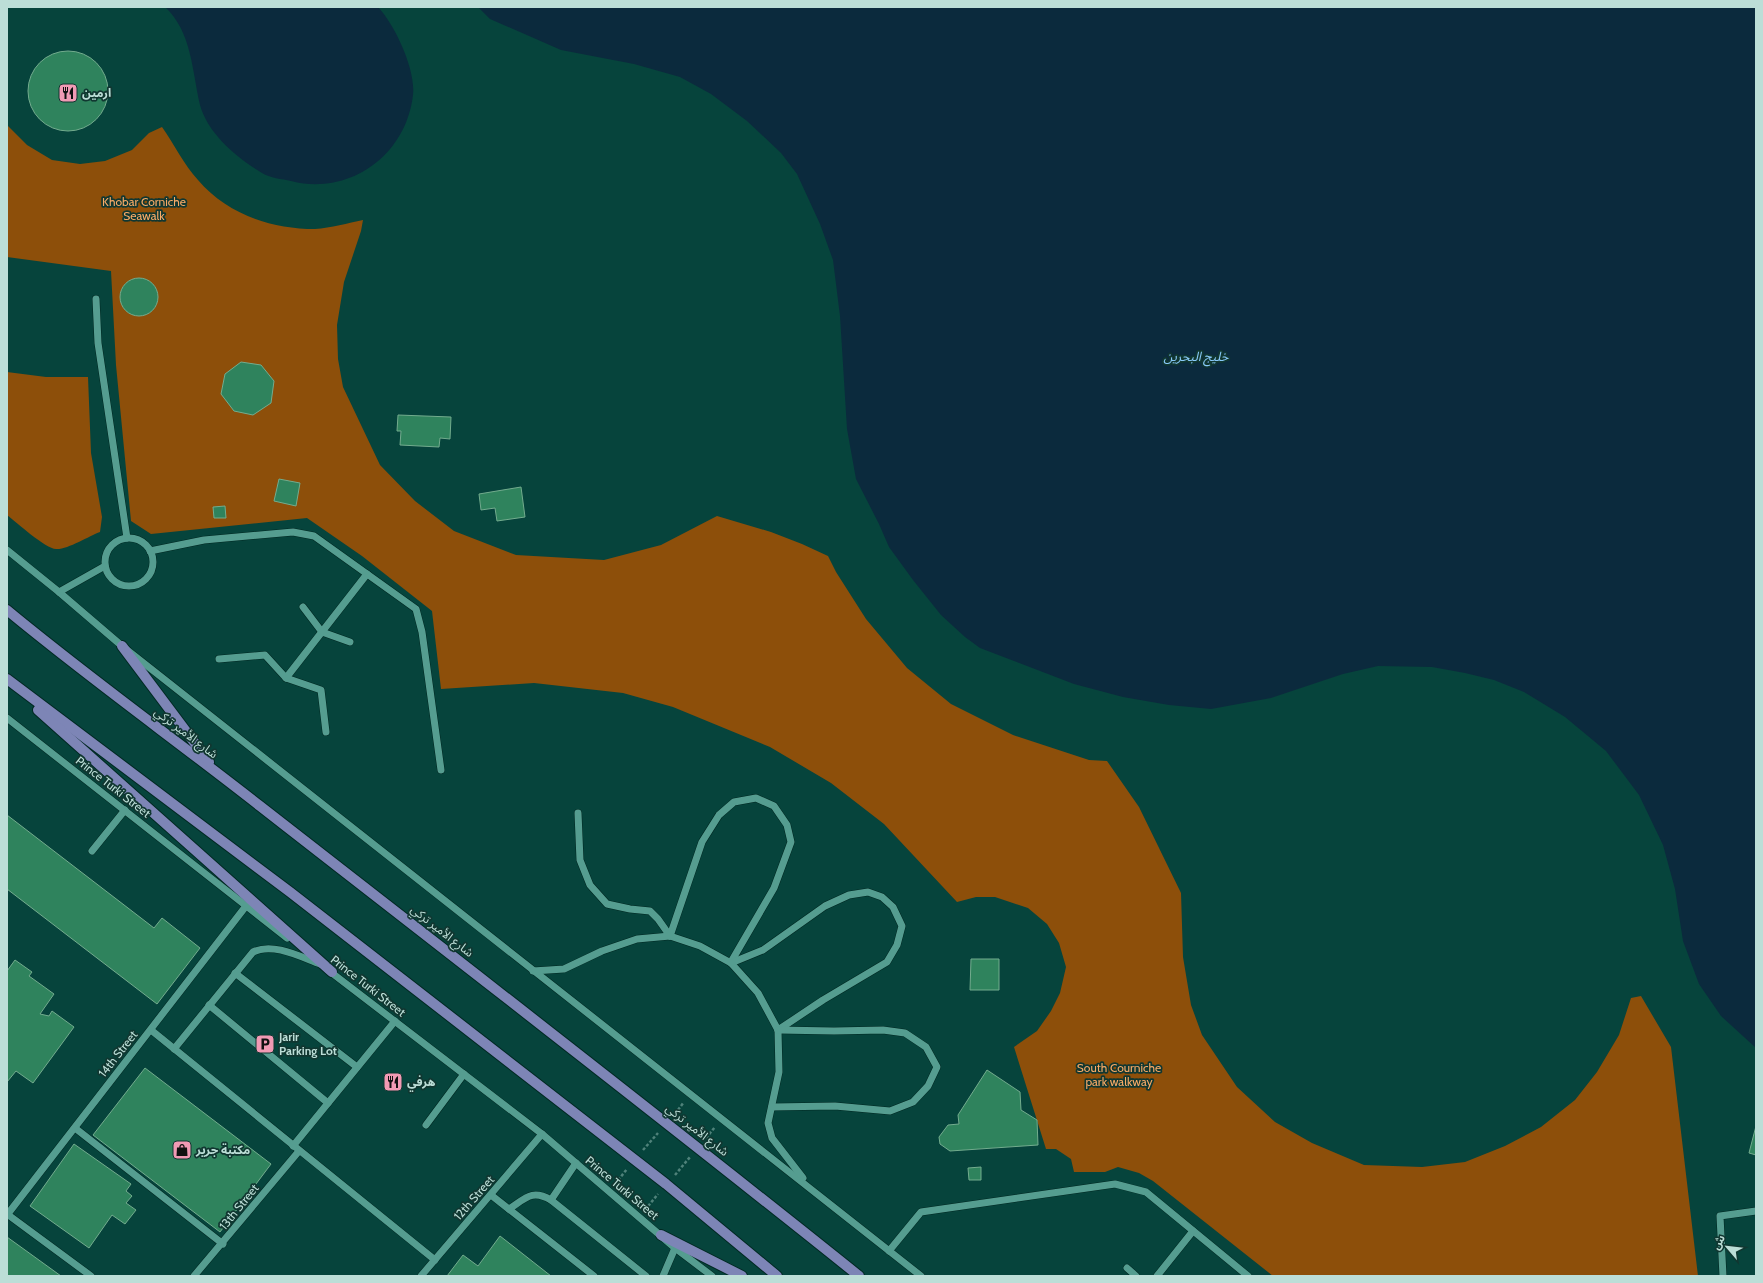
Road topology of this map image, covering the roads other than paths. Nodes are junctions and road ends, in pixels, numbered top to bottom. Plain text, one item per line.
1 (96, 299) dead end
2 (127, 538) junction
3 (7, 550) edge
4 (150, 551) junction
5 (105, 566) junction
6 (367, 574) junction
7 (59, 592) junction
8 (304, 607) dead end
9 (7, 610) edge
10 (322, 632) junction
11 (350, 642) dead end
12 (122, 646) junction
13 (219, 659) dead end
14 (286, 678) junction
15 (7, 679) edge
16 (7, 682) edge
17 (7, 718) edge
18 (326, 732) dead end
19 (441, 770) dead end
20 (216, 772) junction
21 (125, 810) junction
22 (578, 813) dead end
23 (92, 851) dead end
24 (246, 906) junction
25 (670, 936) junction
26 (731, 962) junction
27 (321, 964) junction
28 (533, 971) junction
29 (332, 972) junction
30 (235, 973) junction
31 (209, 1005) junction
32 (395, 1021) junction
33 (151, 1030) junction
34 (778, 1030) junction
35 (174, 1049) junction
36 (357, 1067) junction
37 (464, 1074) junction
38 (328, 1103) junction
39 (772, 1107) junction
40 (426, 1125) dead end
41 (75, 1128) junction
42 (542, 1134) junction
43 (296, 1149) junction
44 (576, 1163) junction
45 (811, 1188) junction
46 (491, 1195) junction
47 (551, 1200) junction
48 (509, 1209) junction
49 (1756, 1211) edge
50 (7, 1214) edge
51 (1193, 1231) junction
52 (661, 1235) junction
53 (223, 1244) junction
54 (675, 1248) junction
55 (889, 1251) junction
56 (435, 1260) junction
57 (1127, 1268) dead end
58 (91, 1276) edge
59 (194, 1276) edge
60 (421, 1276) edge
61 (594, 1276) edge
62 (646, 1276) edge
63 (663, 1276) edge
64 (712, 1276) edge
65 (742, 1276) edge
66 (777, 1276) edge
67 (859, 1276) edge
68 (921, 1276) edge
69 (1136, 1276) edge
70 (1157, 1276) edge
71 (1248, 1276) edge
72 (1723, 1276) edge

1 - 2 street
2 - 4 street
2 - 5 street
3 - 7 street
4 - 5 street
4 - 6 street
5 - 7 street
6 - 10 street
6 - 19 street
7 - 12 street
8 - 10 street
9 - 20 main road, شارع الأمير تركي
10 - 11 street
10 - 14 street
12 - 20 main road
12 - 28 street
13 - 14 street
14 - 18 street
15 - 66 main road
16 - 29 main road
17 - 21 street, Prince Turki Street
20 - 67 main road, شارع الأمير تركي
21 - 23 street
21 - 24 street, Prince Turki Street
22 - 25 street
24 - 27 street, Prince Turki Street
24 - 33 street, 14th Street
25 - 26 street
25 - 26 street
25 - 28 street
26 - 34 street
26 - 34 street
27 - 29 street, Prince Turki Street
27 - 30 street
28 - 45 street
29 - 32 street, Prince Turki Street
30 - 31 street
30 - 36 street
31 - 35 street
31 - 38 street
32 - 36 street, 13th Street
32 - 37 street, Prince Turki Street
33 - 35 street
33 - 41 street, 14th Street
34 - 39 street
34 - 39 street
35 - 43 street
36 - 38 street, 13th Street
37 - 40 street
37 - 42 street, Prince Turki Street
38 - 43 street, 13th Street
39 - 45 street
41 - 50 street, 14th Street
41 - 53 street
42 - 44 street, Prince Turki Street
42 - 46 street, 12th Street
43 - 53 street, 13th Street
43 - 56 street
44 - 47 street
44 - 52 street, Prince Turki Street
45 - 55 street
46 - 48 street
46 - 56 street, 12th Street
47 - 48 street
47 - 62 street
48 - 61 street
49 - 72 street
50 - 58 street
51 - 55 street
51 - 70 street
51 - 71 street
52 - 54 street, Prince Turki Street
52 - 65 main road
53 - 59 street, 13th Street
54 - 63 street
54 - 64 street, Prince Turki Street
55 - 68 street
56 - 60 street, 12th Street
57 - 69 street

